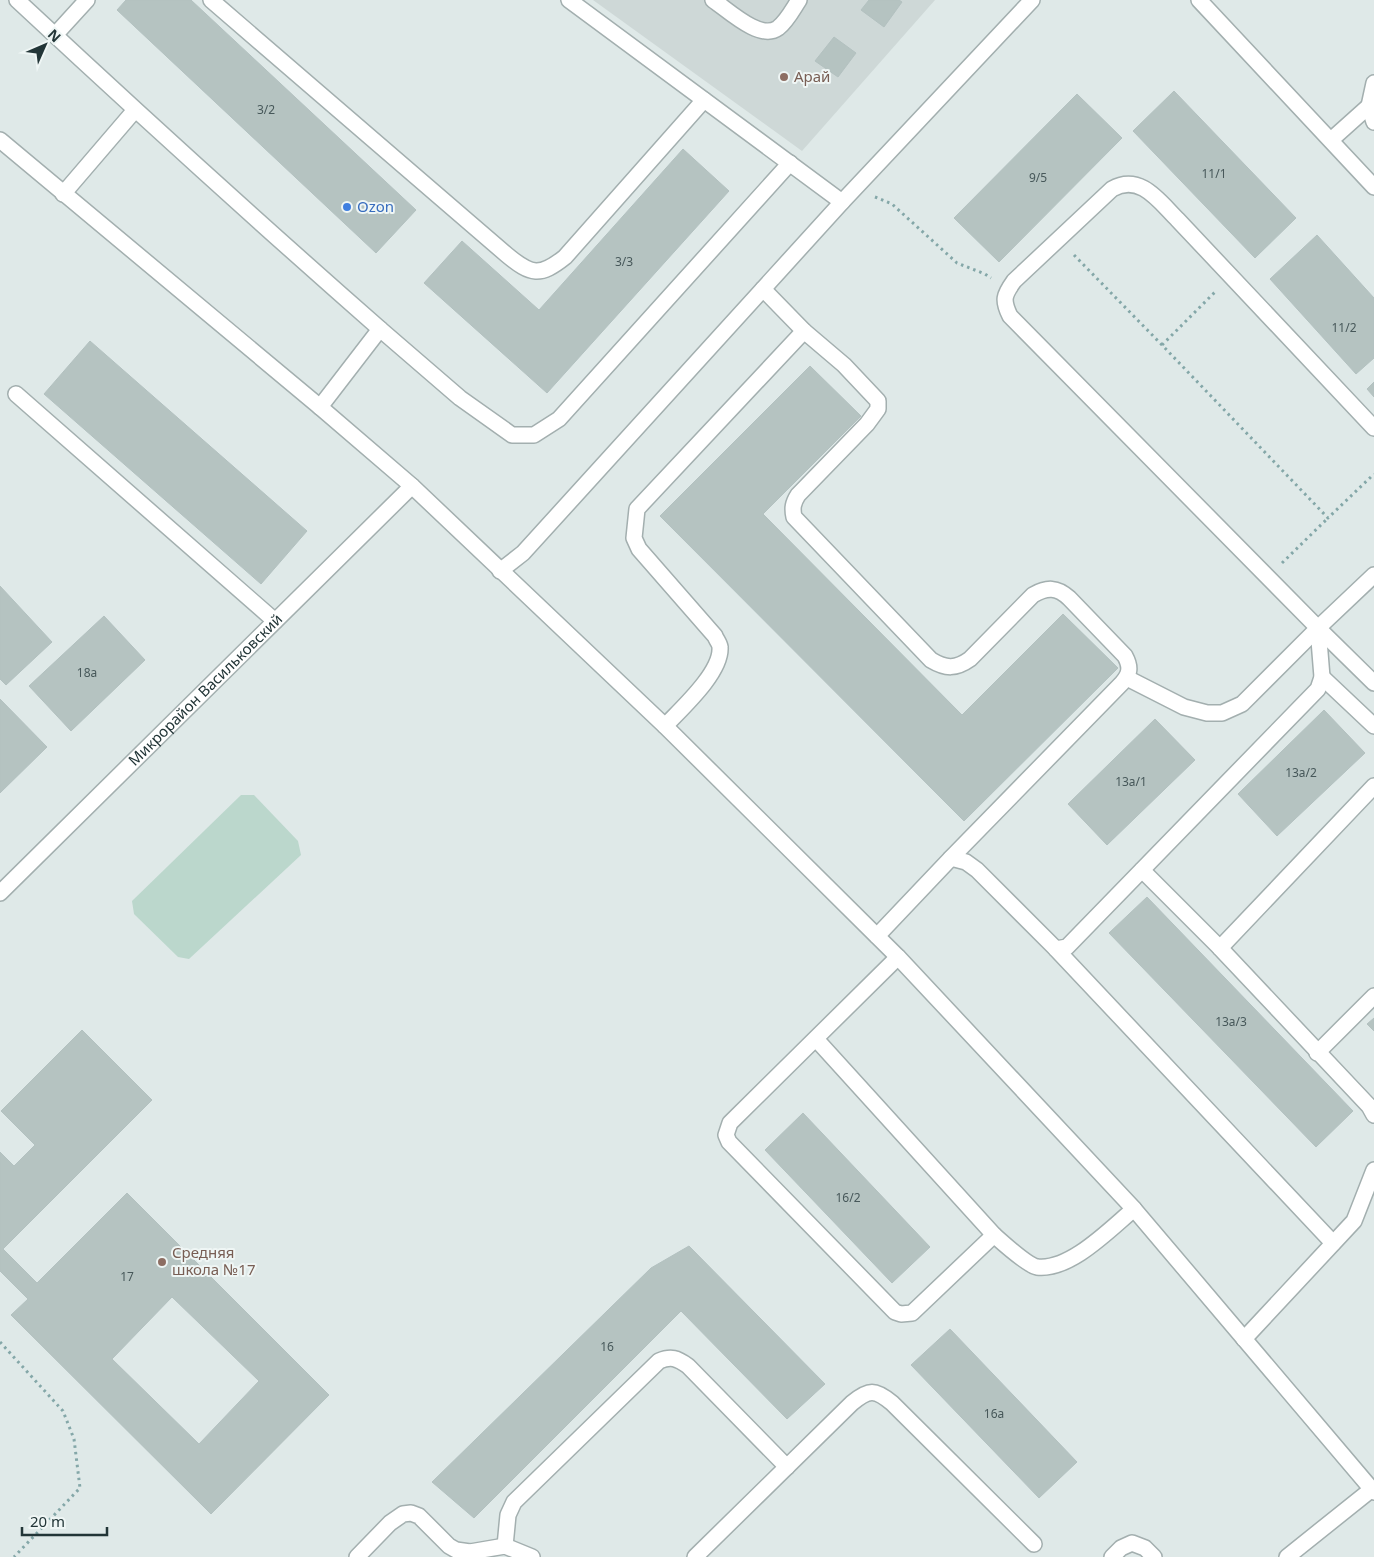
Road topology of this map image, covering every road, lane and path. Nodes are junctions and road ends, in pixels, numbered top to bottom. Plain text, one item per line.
1 (16, 0) edge
2 (87, 0) edge
3 (211, 0) edge
4 (569, 0) edge
5 (713, 0) edge
6 (800, 0) edge
7 (1032, 0) edge
8 (1199, 0) edge
9 (54, 35) junction
10 (1374, 82) edge
11 (704, 100) junction
12 (1369, 106) junction
13 (135, 110) junction
14 (1374, 122) edge
15 (0, 140) edge
16 (1330, 140) junction
17 (790, 163) junction
18 (1374, 187) edge
19 (854, 189) junction
20 (64, 194) junction
21 (842, 202) junction
22 (1058, 239) junction
23 (1231, 276) junction
24 (763, 289) junction
25 (1009, 289) junction
26 (380, 329) junction
27 (804, 331) junction
28 (1162, 345) junction
29 (16, 394) dead end
30 (320, 407) junction
31 (1374, 428) edge
32 (1374, 474) edge
33 (412, 486) junction
34 (1328, 518) junction
35 (500, 571) junction
36 (1374, 575) edge
37 (1267, 577) junction
38 (275, 621) junction
39 (1318, 628) junction
40 (1322, 677) junction
41 (1127, 678) junction
42 (1374, 683) edge
43 (666, 726) junction
44 (1374, 726) edge
45 (1374, 786) edge
46 (951, 858) junction
47 (1142, 870) junction
48 (0, 893) edge
49 (878, 936) junction
50 (1220, 948) junction
51 (1056, 949) junction
52 (898, 957) junction
53 (1374, 996) edge
54 (816, 1038) junction
55 (1317, 1053) junction
56 (1374, 1115) edge
57 (1374, 1170) edge
58 (1134, 1209) junction
59 (994, 1235) junction
60 (1333, 1243) junction
61 (1244, 1339) junction
62 (0, 1342) edge
63 (787, 1467) junction
64 (1373, 1491) edge
65 (1034, 1544) dead end
66 (505, 1546) junction
67 (14, 1557) edge
68 (357, 1557) edge
69 (532, 1557) edge
70 (695, 1557) edge
71 (1112, 1557) edge
72 (1154, 1557) edge
73 (1287, 1557) edge

1 - 9 street
2 - 9 street
3 - 11 street
4 - 11 street
5 - 6 street
7 - 19 street
8 - 16 street
9 - 13 street
10 - 12 street
11 - 17 street
12 - 14 street
12 - 16 street
13 - 20 street
13 - 26 street
15 - 20 street
16 - 18 street
17 - 21 street
17 - 26 street
19 - 21 street
19 - 25 path
20 - 30 street
21 - 24 street
22 - 23 street
22 - 25 street
22 - 28 path
23 - 28 path
23 - 31 street
24 - 27 street
24 - 35 street
25 - 37 street
26 - 30 street
27 - 41 street
27 - 43 street
28 - 34 path
29 - 38 street
30 - 33 street
32 - 34 path
33 - 35 street
33 - 38 street, Микрорайон Васильковский
34 - 37 path
35 - 43 street
36 - 39 street
37 - 39 street
38 - 48 street, Микрорайон Васильковский
39 - 40 street
39 - 41 street
39 - 42 street
40 - 44 street
40 - 47 street
41 - 46 street
43 - 49 street
45 - 50 street
46 - 49 street
46 - 51 street
47 - 50 street
47 - 51 street
49 - 52 street
50 - 55 street
51 - 60 street
52 - 54 street
52 - 58 street
53 - 55 street
54 - 59 street
54 - 59 street
55 - 56 street
57 - 60 street
58 - 59 street
58 - 61 street
60 - 61 street
61 - 64 street
62 - 67 path
63 - 65 street
63 - 66 street
63 - 70 street
64 - 73 street
66 - 68 street
66 - 69 street
71 - 72 street

